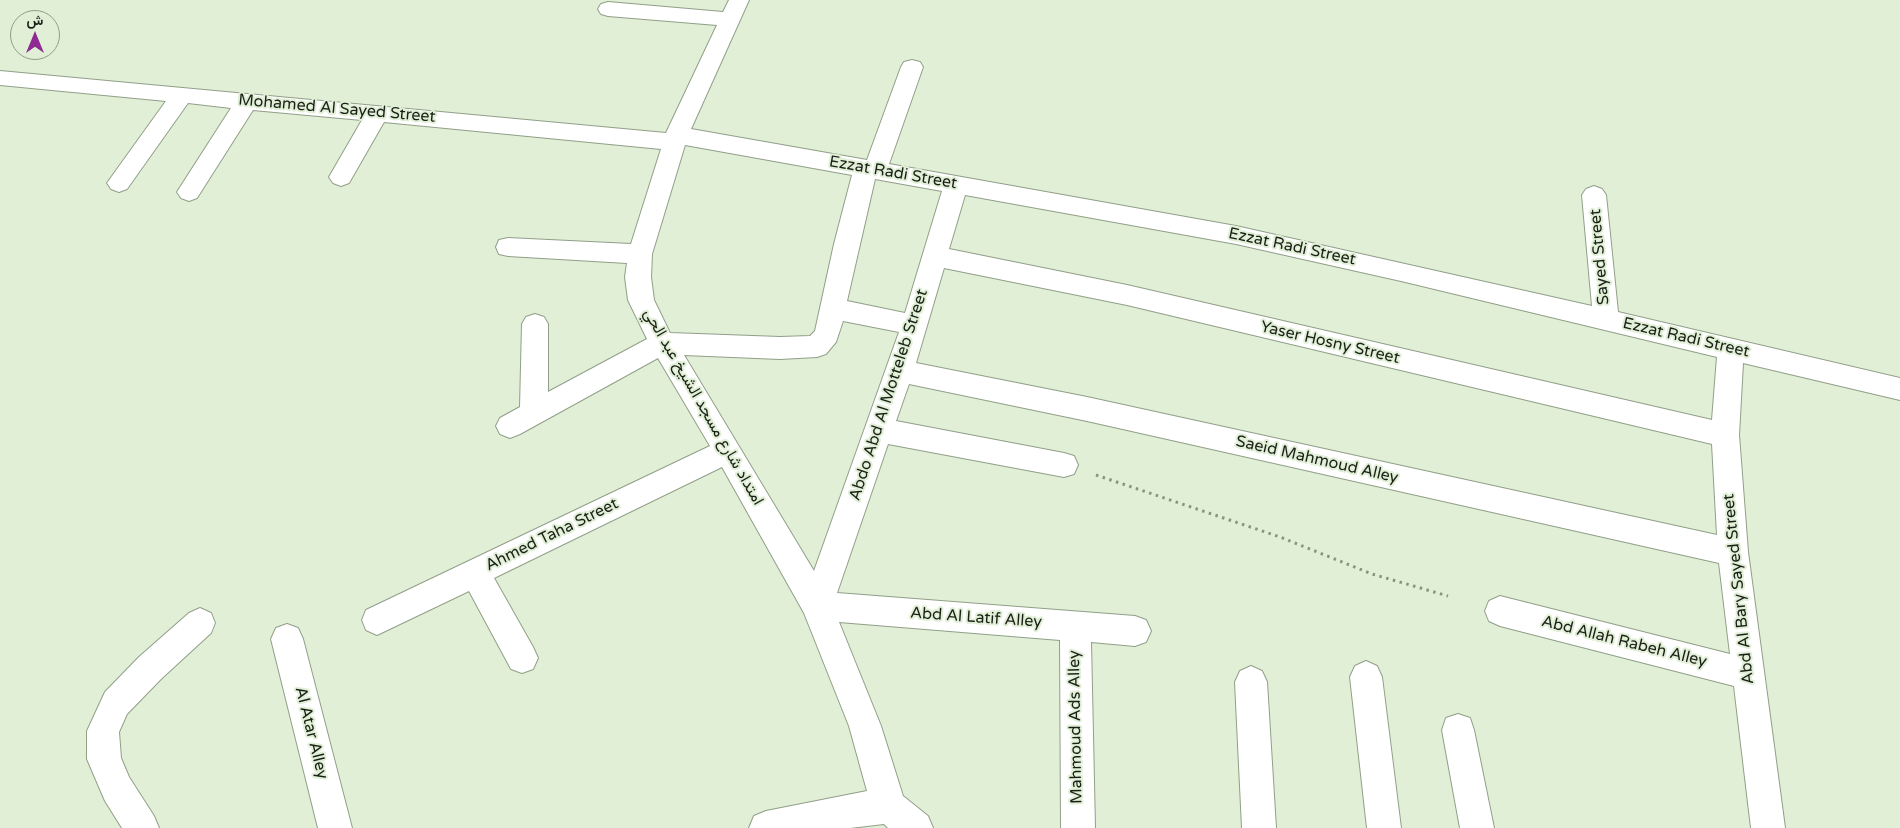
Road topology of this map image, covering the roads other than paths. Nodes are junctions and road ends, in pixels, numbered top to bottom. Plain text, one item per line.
1 (608, 9) dead end
2 (735, 10) edge
3 (912, 68) dead end
4 (0, 78) edge
5 (182, 95) junction
6 (247, 101) junction
7 (378, 113) junction
8 (676, 138) junction
9 (871, 169) junction
10 (341, 177) dead end
11 (120, 183) dead end
12 (956, 184) junction
13 (189, 192) dead end
14 (1594, 195) dead end
15 (508, 247) dead end
16 (640, 254) junction
17 (934, 256) junction
18 (832, 308) junction
19 (1606, 319) junction
20 (535, 324) dead end
21 (914, 325) junction
22 (663, 343) junction
23 (1731, 349) junction
24 (900, 371) junction
25 (1900, 389) edge
26 (534, 413) junction
27 (510, 426) dead end
28 (879, 430) junction
29 (1725, 435) junction
30 (727, 451) junction
31 (1064, 465) road end
32 (1733, 552) junction
33 (475, 573) junction
34 (817, 606) junction
35 (1500, 611) dead end
36 (377, 620) dead end
37 (200, 623) dead end
38 (1075, 626) junction
39 (1135, 631) dead end
40 (287, 639) dead end
41 (522, 658) dead end
42 (1748, 674) junction
43 (1366, 677) dead end
44 (1251, 682) dead end
45 (1458, 730) dead end
46 (874, 814) edge
47 (772, 827) edge
48 (142, 828) edge
49 (335, 828) edge
50 (916, 828) edge
51 (1078, 828) edge
52 (1259, 828) edge
53 (1384, 828) edge
54 (1477, 828) edge
55 (1768, 828) edge

1 - 2 street
2 - 8 street, امتداد شارع مسجد الشيخ عبد الحي
3 - 9 street
4 - 5 street, Mohamed Al Sayed Street
5 - 6 street, Mohamed Al Sayed Street
5 - 11 street
6 - 7 street, Mohamed Al Sayed Street
6 - 13 street
7 - 8 street, Mohamed Al Sayed Street
7 - 10 street
8 - 9 street, Ezzat Radi Street
8 - 16 street, امتداد شارع مسجد الشيخ عبد الحي
9 - 12 street, Ezzat Radi Street
9 - 18 street
12 - 17 street, Abdo Abd Al Motteleb Street
12 - 19 street, Ezzat Radi Street
14 - 19 street, Sayed Street
15 - 16 street
16 - 22 street, امتداد شارع مسجد الشيخ عبد الحي
17 - 21 street, Abdo Abd Al Motteleb Street
17 - 29 street, Yaser Hosny Street
18 - 21 street
18 - 22 street
19 - 23 street, Ezzat Radi Street
20 - 26 street
21 - 24 street, Abdo Abd Al Motteleb Street
22 - 26 street
22 - 30 street, امتداد شارع مسجد الشيخ عبد الحي
23 - 25 street, Ezzat Radi Street
23 - 29 street, Abd Al Bary Sayed Street
24 - 28 street, Abdo Abd Al Motteleb Street
24 - 32 street, Saeid Mahmoud Alley
26 - 27 street
28 - 31 street
28 - 34 street, Abdo Abd Al Motteleb Street
29 - 32 street, Abd Al Bary Sayed Street
30 - 33 street, Ahmed Taha Street
30 - 34 street, امتداد شارع مسجد الشيخ عبد الحي
32 - 42 street, Abd Al Bary Sayed Street
33 - 36 street, Ahmed Taha Street
33 - 41 street
34 - 38 street, Abd Al Latif Alley
34 - 46 street, امتداد شارع مسجد الشيخ عبد الحي
35 - 42 street, Abd Allah Rabeh Alley
37 - 48 street
38 - 39 street, Abd Al Latif Alley
38 - 51 street, Mahmoud Ads Alley
40 - 49 street, Al Atar Alley
42 - 55 street, Abd Al Bary Sayed Street
43 - 53 street
44 - 52 street
45 - 54 street
46 - 47 street
46 - 50 street

